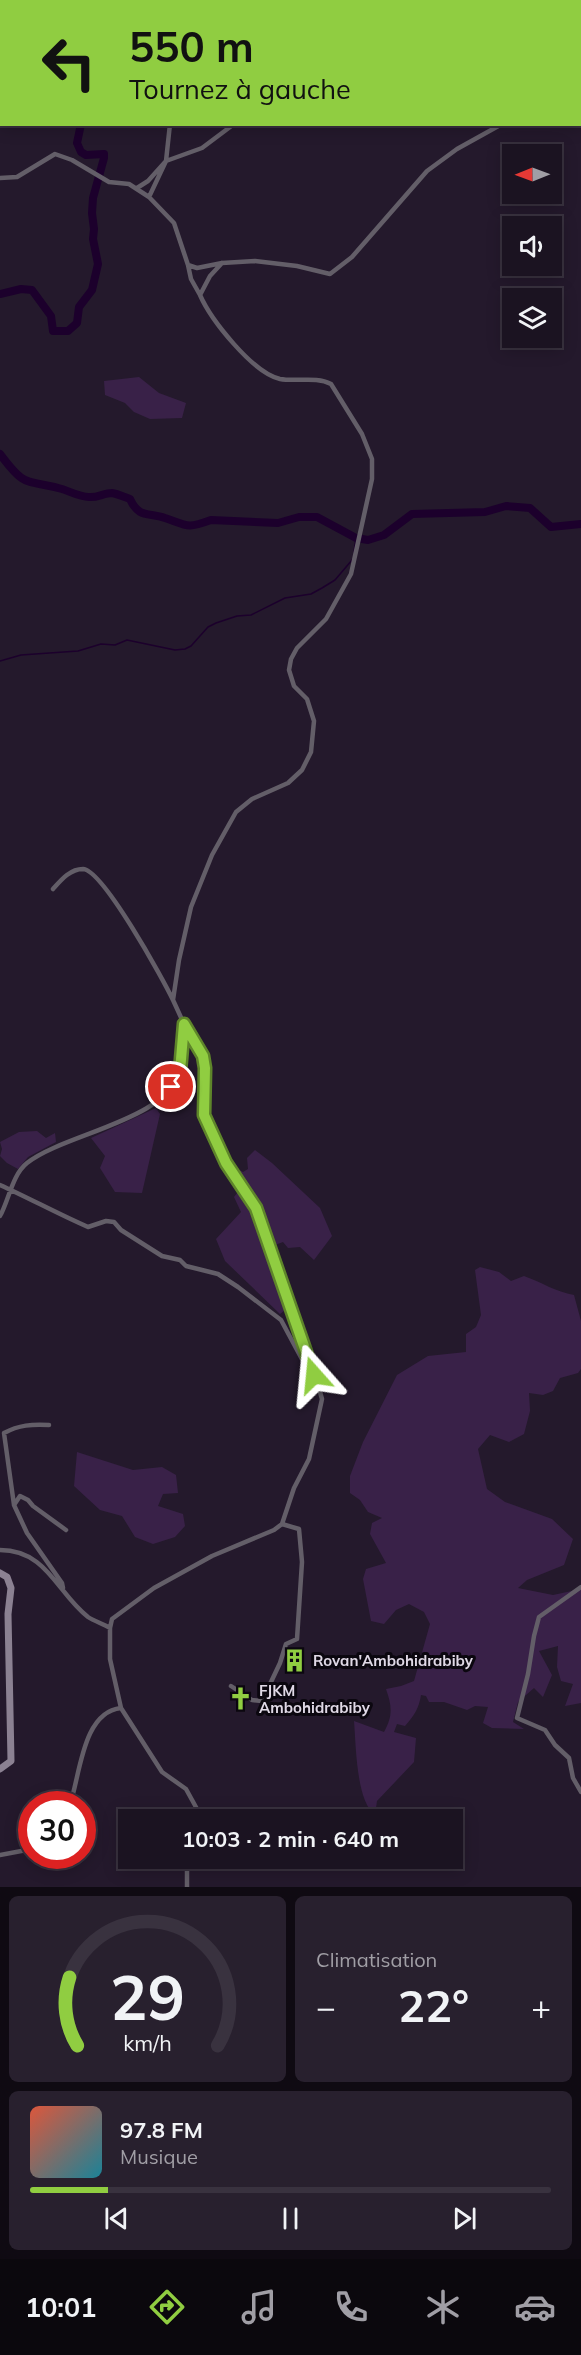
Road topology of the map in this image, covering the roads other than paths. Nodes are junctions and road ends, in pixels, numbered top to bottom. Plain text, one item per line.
1 (170, 126) edge
2 (231, 126) edge
3 (498, 126) edge
4 (166, 161) junction
5 (0, 178) edge
6 (137, 188) junction
7 (149, 198) junction
8 (222, 262) junction
9 (188, 265) junction
10 (200, 295) junction
11 (53, 889) dead end
12 (173, 1000) junction
13 (184, 1024) junction
14 (0, 1185) edge
15 (11, 1189) junction
16 (0, 1216) edge
17 (317, 1388) junction
18 (49, 1425) dead end
19 (14, 1505) junction
20 (282, 1524) junction
21 (66, 1530) dead end
22 (0, 1550) edge
23 (0, 1573) edge
24 (581, 1587) edge
25 (63, 1588) junction
26 (110, 1628) junction
27 (231, 1686) dead end
28 (120, 1708) junction
29 (0, 1769) edge
30 (73, 1791) edge
31 (581, 1792) edge
32 (197, 1809) edge
33 (18, 1852) edge
34 (0, 1855) edge
35 (187, 1869) edge
36 (187, 1887) edge

1 - 4 street
2 - 4 street
3 - 8 street
4 - 6 street
4 - 7 street
5 - 6 street
6 - 7 street
7 - 9 street
8 - 9 street
8 - 10 street
9 - 10 street
10 - 12 street
11 - 12 street
12 - 13 street
13 - 15 street
13 - 17 street
14 - 15 street
15 - 16 street
15 - 17 street
17 - 20 street
18 - 19 street
19 - 21 street
19 - 25 street
20 - 26 street
20 - 27 street
22 - 25 street
23 - 29 main road
24 - 31 street
25 - 26 street
26 - 28 street
28 - 30 street
28 - 32 street
33 - 34 street
35 - 36 street

